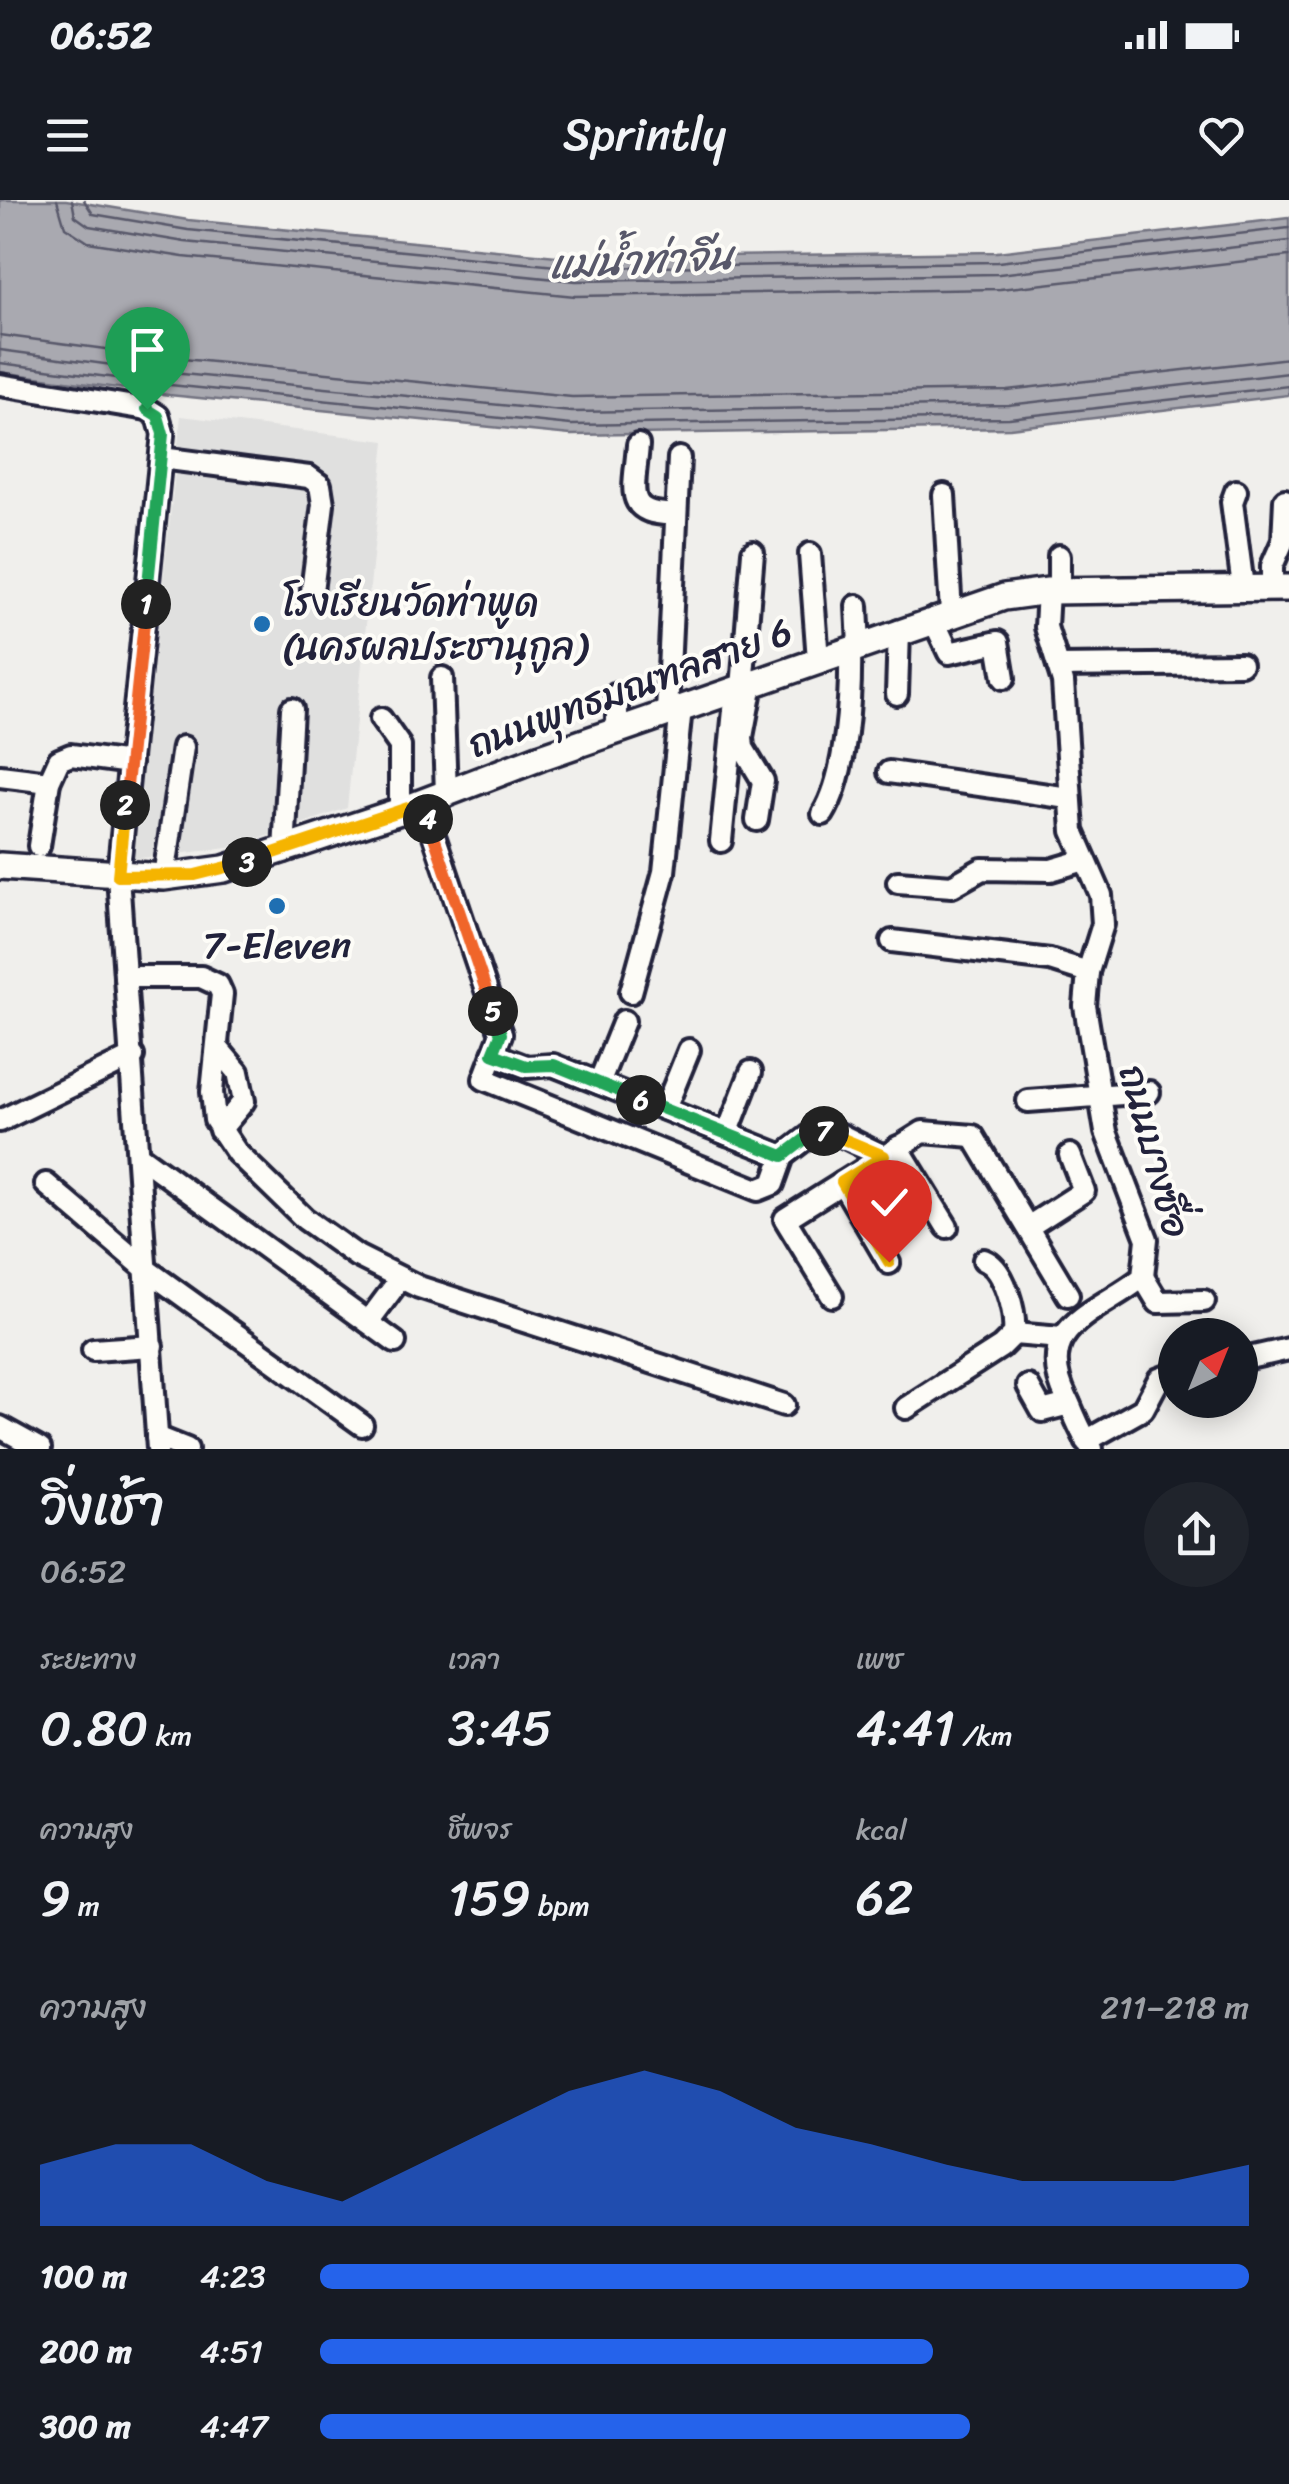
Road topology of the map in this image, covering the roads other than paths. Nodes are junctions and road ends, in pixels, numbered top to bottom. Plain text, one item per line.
1 (0, 386) edge
2 (638, 445) dead end
3 (161, 458) junction
4 (679, 458) dead end
5 (1236, 491) dead end
6 (944, 495) dead end
7 (1285, 500) dead end
8 (676, 514) junction
9 (753, 552) dead end
10 (810, 554) dead end
11 (1059, 556) dead end
12 (1243, 586) junction
13 (1280, 588) edge
14 (1054, 591) junction
15 (312, 592) dead end
16 (857, 606) dead end
17 (942, 616) junction
18 (898, 632) junction
19 (854, 647) junction
20 (818, 660) junction
21 (1241, 664) dead end
22 (1058, 666) junction
23 (442, 678) dead end
24 (1004, 678) dead end
25 (744, 687) junction
26 (617, 694) dead end
27 (896, 694) dead end
28 (292, 709) dead end
29 (674, 710) junction
30 (380, 719) dead end
31 (617, 731) junction
32 (183, 747) dead end
33 (130, 763) junction
34 (890, 772) dead end
35 (0, 776) edge
36 (50, 782) junction
37 (1069, 798) junction
38 (423, 803) junction
39 (823, 814) dead end
40 (757, 820) dead end
41 (720, 840) dead end
42 (284, 851) junction
43 (37, 856) junction
44 (1085, 860) junction
45 (0, 866) edge
46 (118, 876) junction
47 (164, 877) junction
48 (898, 882) dead end
49 (892, 941) dead end
50 (1088, 972) junction
51 (125, 977) junction
52 (631, 992) dead end
53 (624, 1020) dead end
54 (217, 1047) junction
55 (688, 1050) dead end
56 (493, 1054) junction
57 (132, 1056) junction
58 (751, 1072) dead end
59 (599, 1083) junction
60 (1149, 1092) dead end
61 (1094, 1095) junction
62 (1028, 1100) dead end
63 (665, 1109) junction
64 (0, 1122) edge
65 (220, 1130) junction
66 (727, 1134) junction
67 (891, 1151) junction
68 (1070, 1155) dead end
69 (783, 1156) junction
70 (141, 1157) junction
71 (842, 1182) junction
72 (46, 1184) dead end
73 (1028, 1227) junction
74 (947, 1228) dead end
75 (984, 1260) dead end
76 (889, 1262) dead end
77 (147, 1270) junction
78 (1143, 1277) junction
79 (400, 1279) junction
80 (1068, 1295) dead end
81 (832, 1296) dead end
82 (1204, 1301) dead end
83 (368, 1322) junction
84 (1022, 1336) junction
85 (1057, 1338) junction
86 (395, 1342) dead end
87 (152, 1346) junction
88 (1289, 1349) edge
89 (93, 1350) dead end
90 (1258, 1356) edge
91 (1158, 1379) edge
92 (1028, 1386) dead end
93 (784, 1405) dead end
94 (906, 1408) dead end
95 (1058, 1408) junction
96 (362, 1426) dead end
97 (0, 1427) edge
98 (158, 1443) edge
99 (1089, 1445) edge
100 (40, 1449) edge
101 (187, 1449) edge

1 - 3 street
2 - 8 street
3 - 15 street
3 - 33 street
4 - 8 street
5 - 12 street
6 - 17 street
7 - 13 street
8 - 29 street
9 - 25 street
10 - 20 street
11 - 14 street, ถนนบางซื่อ
12 - 13 main road, ถนนพุทธมณฑลสาย 6
12 - 14 main road, ถนนพุทธมณฑลสาย 6
14 - 17 main road, ถนนพุทธมณฑลสาย 6
14 - 22 street, ถนนบางซื่อ
16 - 19 street
17 - 18 main road, ถนนพุทธมณฑลสาย 6
17 - 24 street
18 - 19 main road, ถนนพุทธมณฑลสาย 6
18 - 27 street
19 - 20 main road, ถนนพุทธมณฑลสาย 6
19 - 39 street
20 - 25 main road, ถนนพุทธมณฑลสาย 6
21 - 22 street
22 - 37 street, ถนนบางซื่อ
23 - 38 street
25 - 29 main road, ถนนพุทธมณฑลสาย 6
25 - 40 street
25 - 41 street
26 - 31 street
28 - 42 street
29 - 31 main road, ถนนพุทธมณฑลสาย 6
29 - 52 street
30 - 38 street
31 - 38 main road, ถนนพุทธมณฑลสาย 6
32 - 47 street
33 - 36 street
33 - 46 street
34 - 37 street
35 - 36 street
36 - 43 street
37 - 44 street, ถนนบางซื่อ
38 - 42 main road, ถนนพุทธมณฑลสาย 6
38 - 56 street
42 - 47 main road, ถนนพุทธมณฑลสาย 6
43 - 45 main road, ถนนพุทธมณฑลสาย 6
43 - 46 main road, ถนนพุทธมณฑลสาย 6
44 - 48 street
44 - 50 street, ถนนบางซื่อ
46 - 47 main road, ถนนพุทธมณฑลสาย 6
46 - 51 street
49 - 50 street
50 - 61 street, ถนนบางซื่อ
51 - 54 street
51 - 57 street
53 - 59 street
54 - 65 street
54 - 65 street
55 - 63 street
56 - 59 street
56 - 69 street
57 - 64 street
57 - 70 street
58 - 66 street
59 - 63 street
60 - 61 street
61 - 62 street
61 - 78 street, ถนนบางซื่อ
63 - 66 street
65 - 79 street
66 - 69 street
67 - 69 street
67 - 71 street
67 - 73 street
67 - 74 street
68 - 73 street
70 - 77 street
70 - 83 street
71 - 76 street
71 - 81 street
72 - 77 street
73 - 80 street
75 - 84 street
77 - 87 street
77 - 96 street
78 - 82 street
78 - 85 street, ถนนบางซื่อ
79 - 83 street
79 - 93 street
83 - 86 street
84 - 85 street
84 - 94 street
85 - 95 street
87 - 89 street
87 - 98 street
88 - 90 street
91 - 99 street
92 - 95 street
95 - 99 street
97 - 100 street
98 - 101 street

